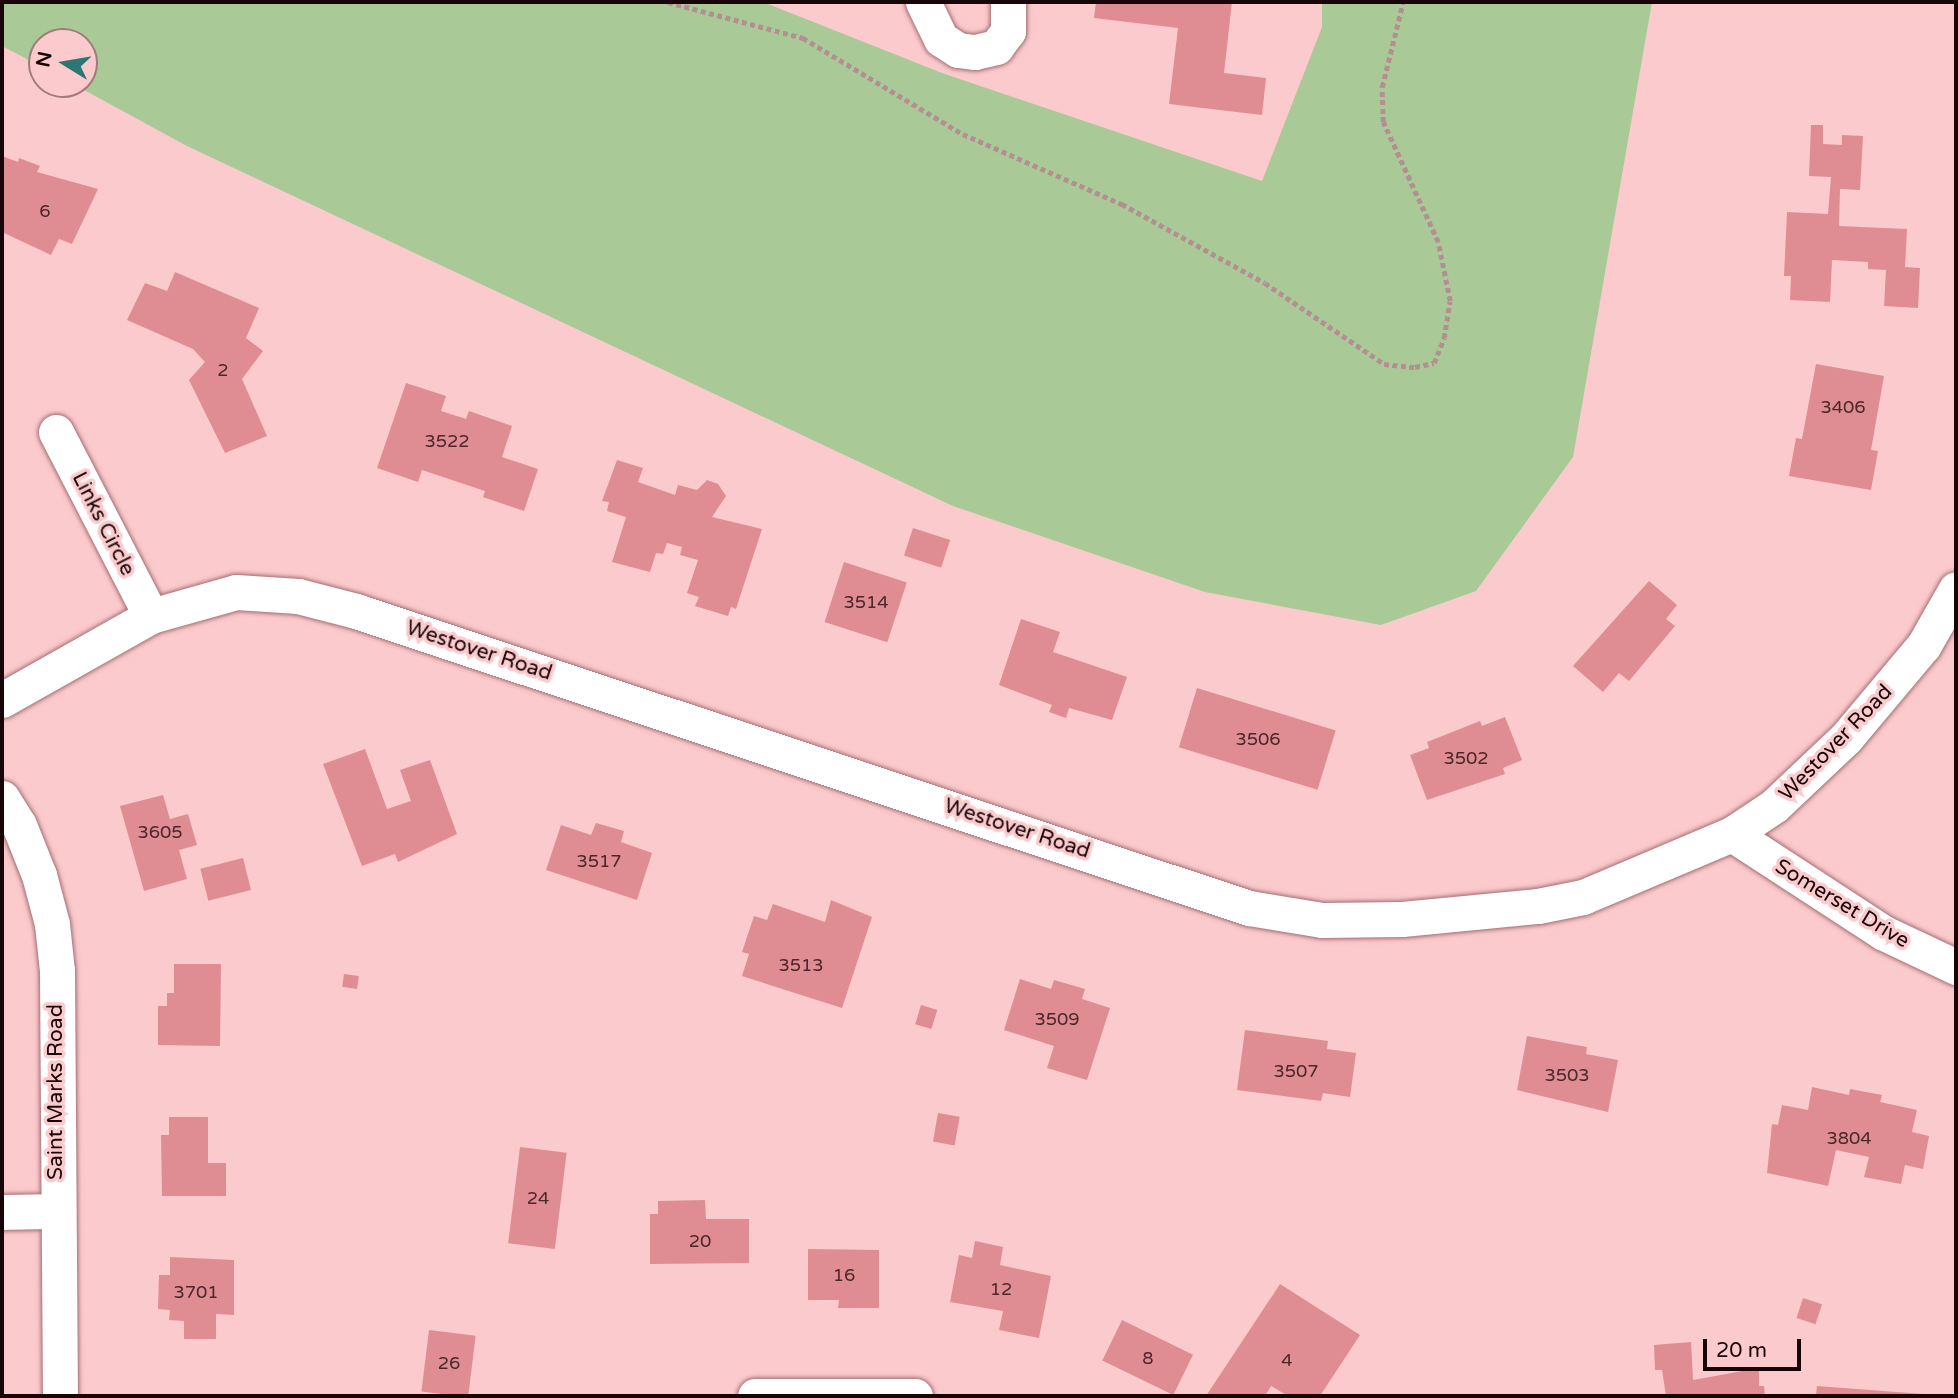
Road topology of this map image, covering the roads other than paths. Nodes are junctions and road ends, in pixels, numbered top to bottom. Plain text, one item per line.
1 (923, 2) edge
2 (1008, 2) edge
3 (56, 432) dead end
4 (1956, 589) edge
5 (151, 615) junction
6 (2, 700) edge
7 (2, 798) edge
8 (1732, 834) junction
9 (1956, 967) edge
10 (56, 1211) junction
11 (2, 1212) edge
12 (60, 1396) edge
13 (755, 1396) edge
14 (915, 1396) edge

1 - 2 street
3 - 5 street, Links Circle
4 - 8 street, Westover Road
5 - 6 street, Westover Road
5 - 8 street, Westover Road
7 - 10 street, Saint Marks Road
8 - 9 street, Somerset Drive
10 - 11 street
10 - 12 street, Saint Marks Road
13 - 14 street

